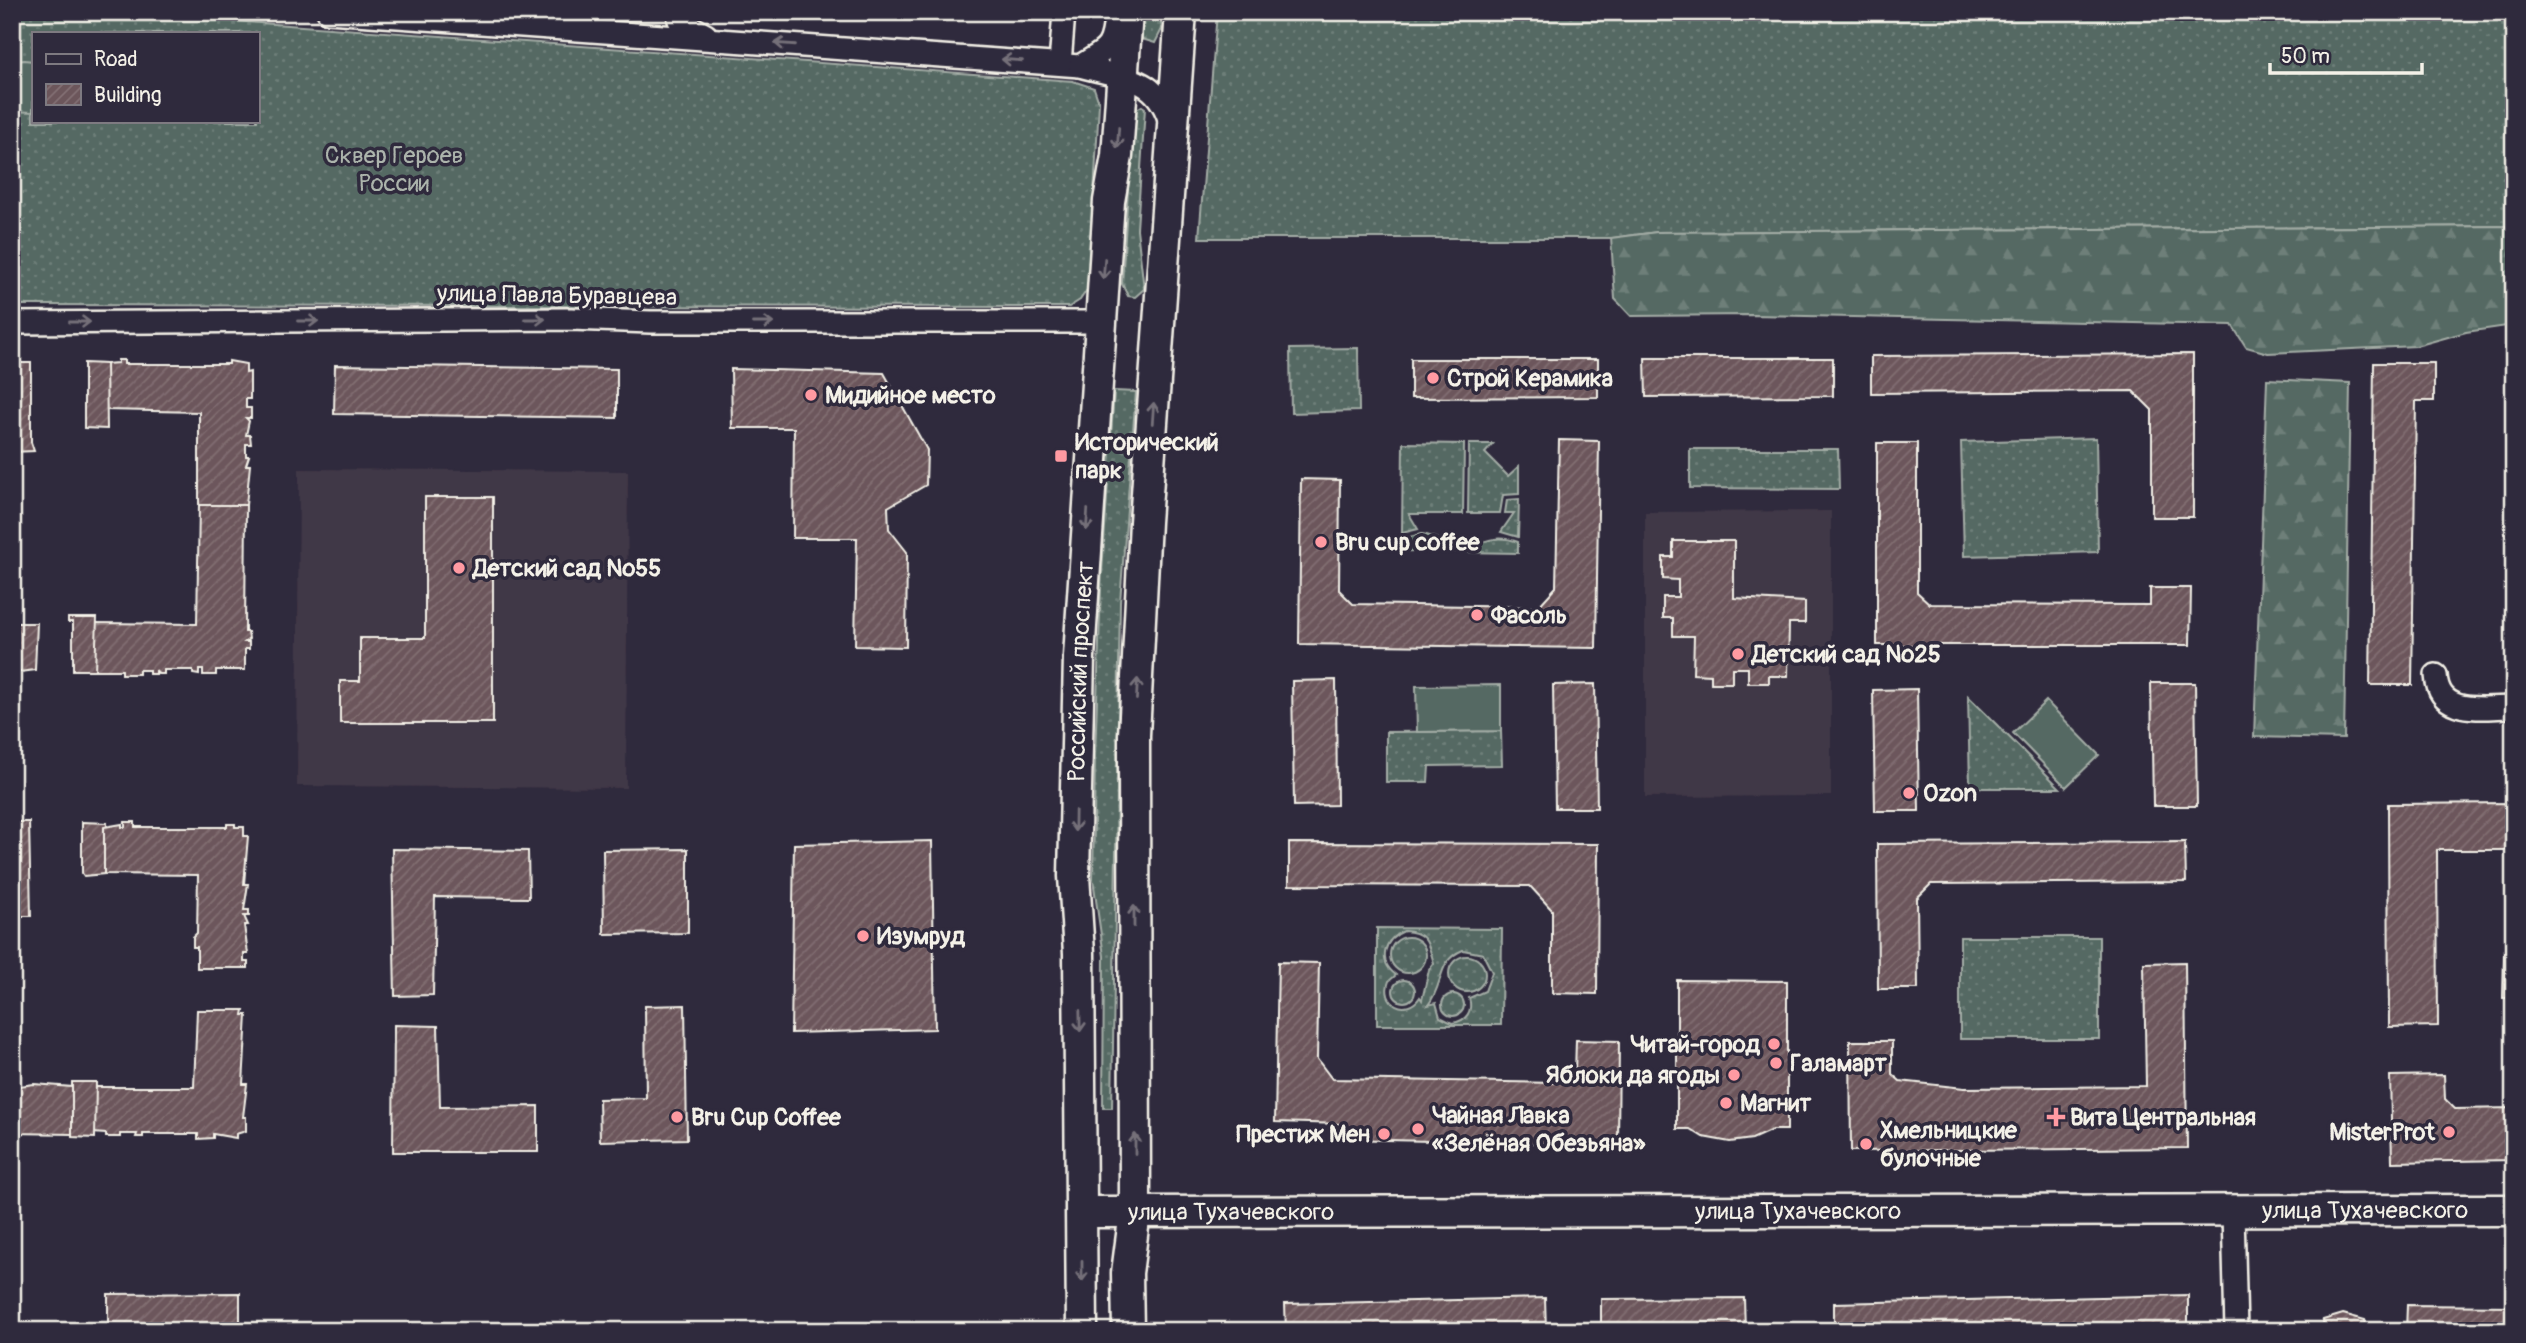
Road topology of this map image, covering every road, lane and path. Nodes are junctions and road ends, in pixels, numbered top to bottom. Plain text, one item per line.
1 (328, 12) edge
2 (622, 12) edge
3 (678, 12) edge
4 (1064, 12) edge
5 (1115, 12) edge
6 (1127, 12) edge
7 (1181, 12) edge
8 (602, 32) junction
9 (711, 38) junction
10 (1070, 65) junction
11 (1122, 75) junction
12 (1173, 136) junction
13 (1101, 322) junction
14 (12, 323) edge
15 (2436, 675) dead end
16 (2514, 707) edge
17 (2514, 1210) edge
18 (1082, 1212) junction
19 (1135, 1212) junction
20 (2233, 1212) junction
21 (1082, 1331) edge
22 (1128, 1331) edge
23 (2236, 1331) edge

1 - 8 street
2 - 8 street
3 - 9 street
4 - 10 street
5 - 10 street
6 - 11 main road, Российский проспект
7 - 12 main road
8 - 9 street
10 -> 9 street
10 - 11 street
11 - 12 street
11 -> 13 main road, Российский проспект
19 -> 12 main road
14 -> 13 street, улица Павла Буравцева
13 -> 18 main road, Российский проспект
15 - 16 street
17 - 20 main road, улица Тухачевского
18 - 19 main road, улица Тухачевского
18 -> 21 main road, Российский проспект
19 - 20 main road, улица Тухачевского
19 - 22 main road
20 - 23 street

